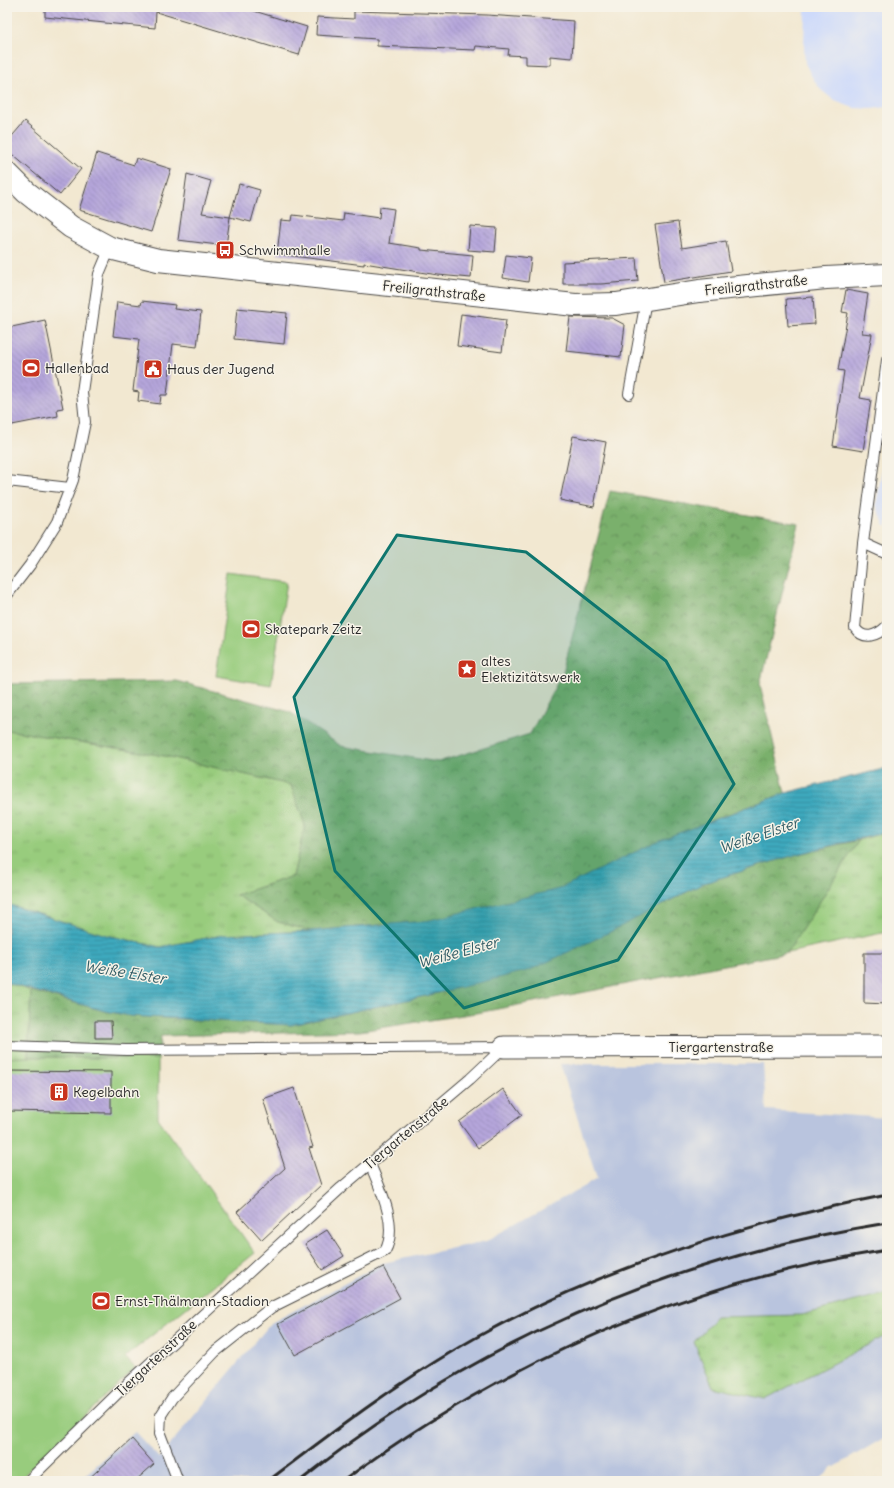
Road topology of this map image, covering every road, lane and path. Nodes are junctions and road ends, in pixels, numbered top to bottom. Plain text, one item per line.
1 (7, 173) edge
2 (110, 248) junction
3 (887, 275) edge
4 (646, 300) junction
5 (887, 360) edge
6 (629, 394) dead end
7 (7, 481) edge
8 (70, 488) junction
9 (863, 543) junction
10 (887, 554) edge
11 (7, 595) edge
12 (887, 626) edge
13 (7, 1046) edge
14 (887, 1046) edge
15 (504, 1047) junction
16 (370, 1164) junction
17 (36, 1479) edge
18 (178, 1481) edge

1 - 2 street, Freiligrathstraße
2 - 4 street, Freiligrathstraße
2 - 8 lane
3 - 4 street, Freiligrathstraße
4 - 6 lane
5 - 9 lane
7 - 8 lane
8 - 11 lane
9 - 10 lane
9 - 12 lane
13 - 15 lane
14 - 15 street, Tiergartenstraße
15 - 16 lane, Tiergartenstraße
16 - 17 lane, Tiergartenstraße
16 - 18 lane

